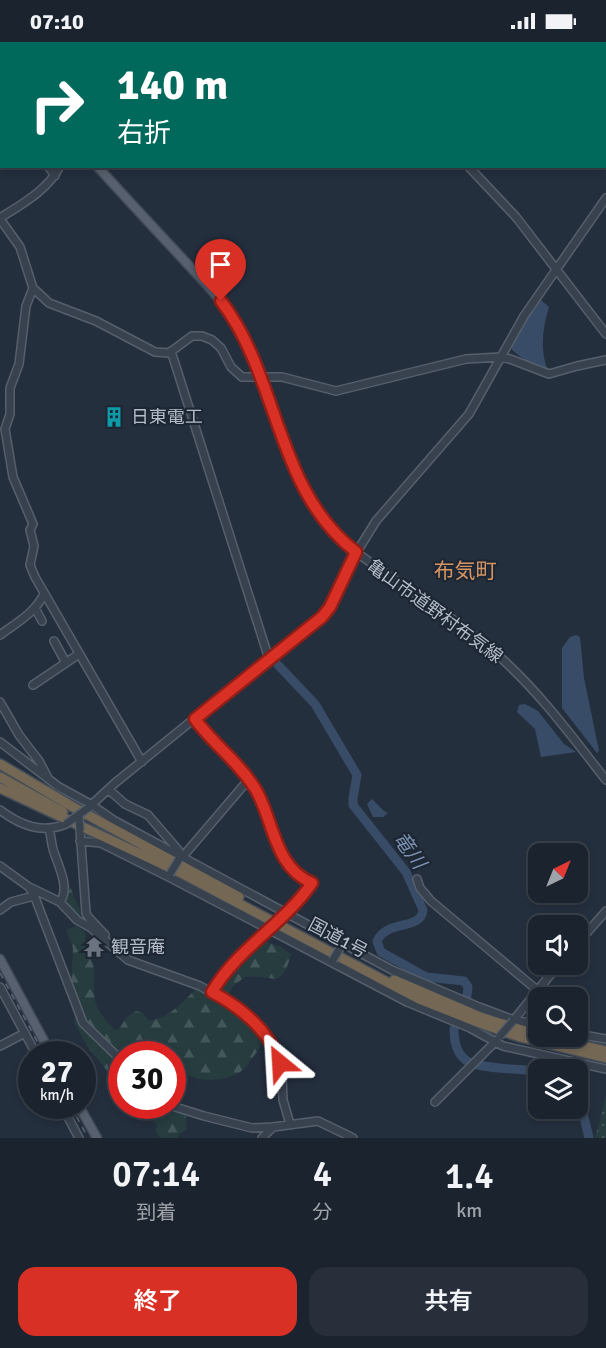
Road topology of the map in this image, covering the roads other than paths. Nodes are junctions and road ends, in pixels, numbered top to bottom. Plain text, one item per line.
1 (49, 168) edge
2 (59, 168) edge
3 (99, 168) edge
4 (470, 168) edge
5 (55, 176) junction
6 (606, 198) edge
7 (0, 218) edge
8 (557, 271) junction
9 (33, 288) junction
10 (606, 334) edge
11 (171, 351) junction
12 (501, 357) junction
13 (606, 360) edge
14 (260, 377) junction
15 (356, 552) junction
16 (44, 594) junction
17 (35, 608) junction
18 (42, 621) dead end
19 (0, 635) edge
20 (54, 641) dead end
21 (79, 654) junction
22 (269, 659) junction
23 (66, 663) junction
24 (33, 685) dead end
25 (0, 702) edge
26 (195, 719) junction
27 (0, 742) edge
28 (142, 762) junction
29 (0, 764) edge
30 (0, 777) edge
31 (48, 778) junction
32 (249, 779) junction
33 (606, 780) edge
34 (0, 788) edge
35 (109, 790) junction
36 (28, 792) junction
37 (90, 807) junction
38 (0, 810) edge
39 (79, 816) junction
40 (49, 829) junction
41 (81, 841) junction
42 (154, 852) junction
43 (180, 858) junction
44 (0, 866) edge
45 (183, 874) junction
46 (170, 875) junction
47 (417, 879) dead end
48 (29, 887) junction
49 (34, 896) junction
50 (60, 902) junction
51 (0, 910) edge
52 (606, 911) edge
53 (285, 915) junction
54 (271, 929) junction
55 (588, 932) edge
56 (343, 944) junction
57 (111, 945) junction
58 (0, 959) edge
59 (332, 962) junction
60 (550, 975) edge
61 (0, 987) edge
62 (533, 987) edge
63 (540, 987) edge
64 (212, 992) junction
65 (528, 1002) edge
66 (514, 1020) junction
67 (528, 1023) edge
68 (25, 1033) junction
69 (522, 1034) junction
70 (528, 1034) edge
71 (588, 1035) edge
72 (606, 1038) edge
73 (498, 1039) junction
74 (29, 1041) edge
75 (44, 1041) edge
76 (588, 1042) edge
77 (606, 1045) edge
78 (0, 1046) edge
79 (108, 1047) edge
80 (588, 1047) edge
81 (606, 1051) edge
82 (606, 1060) edge
83 (606, 1070) edge
84 (435, 1102) dead end
85 (186, 1110) edge
86 (69, 1119) edge
87 (86, 1119) edge
88 (290, 1124) junction
89 (273, 1127) junction
90 (79, 1138) edge
91 (97, 1138) edge
92 (262, 1138) edge
93 (353, 1138) edge

1 - 5 street
2 - 5 street
3 - 14 main road
4 - 8 street
5 - 7 street
6 - 8 street
7 - 9 street
8 - 10 street
8 - 12 street
9 - 11 street
9 - 16 street
11 - 14 street
11 - 22 street
12 - 13 street
12 - 14 street
12 - 15 street
14 - 15 main road
15 - 22 street
15 - 33 street, 亀山市道野村布気線
16 - 17 street
16 - 21 street
17 - 18 street
17 - 19 street
20 - 23 street
21 - 23 street
21 - 28 street
22 - 26 street
23 - 24 street
25 - 31 street
26 - 28 street
26 - 32 street
27 - 31 street
28 - 35 street
29 - 42 highway, 国道1号
30 - 36 highway
31 - 37 street
32 - 43 street
32 - 53 street
34 - 45 highway, 国道1号
35 - 37 street
35 - 43 street
36 - 42 highway
36 - 45 highway
37 - 39 street, bridge
37 - 43 street
38 - 40 street
39 - 40 street, bridge
39 - 41 street, bridge
40 - 50 street
41 - 46 street
41 - 57 street
42 - 69 highway, 国道1号
43 - 46 street, bridge
43 - 53 street
44 - 48 street
45 - 69 highway, 国道1号
46 - 54 street
47 - 62 street
48 - 49 street
48 - 50 street
49 - 51 street
49 - 79 street
50 - 57 street
52 - 55 street
53 - 54 street, bridge
53 - 56 street
54 - 59 street
54 - 64 street
56 - 59 street, bridge
56 - 66 street
57 - 64 street
58 - 75 main road
59 - 73 street
60 - 63 street
61 - 68 street
64 - 88 street
65 - 66 street
66 - 67 street
66 - 73 street, bridge
68 - 74 street
68 - 78 street
69 - 70 highway
69 - 82 highway
71 - 72 street
73 - 83 street
73 - 84 street
76 - 77 highway
80 - 81 highway
85 - 89 street
86 - 90 street
87 - 91 main road
88 - 89 street
88 - 93 street
89 - 92 street

